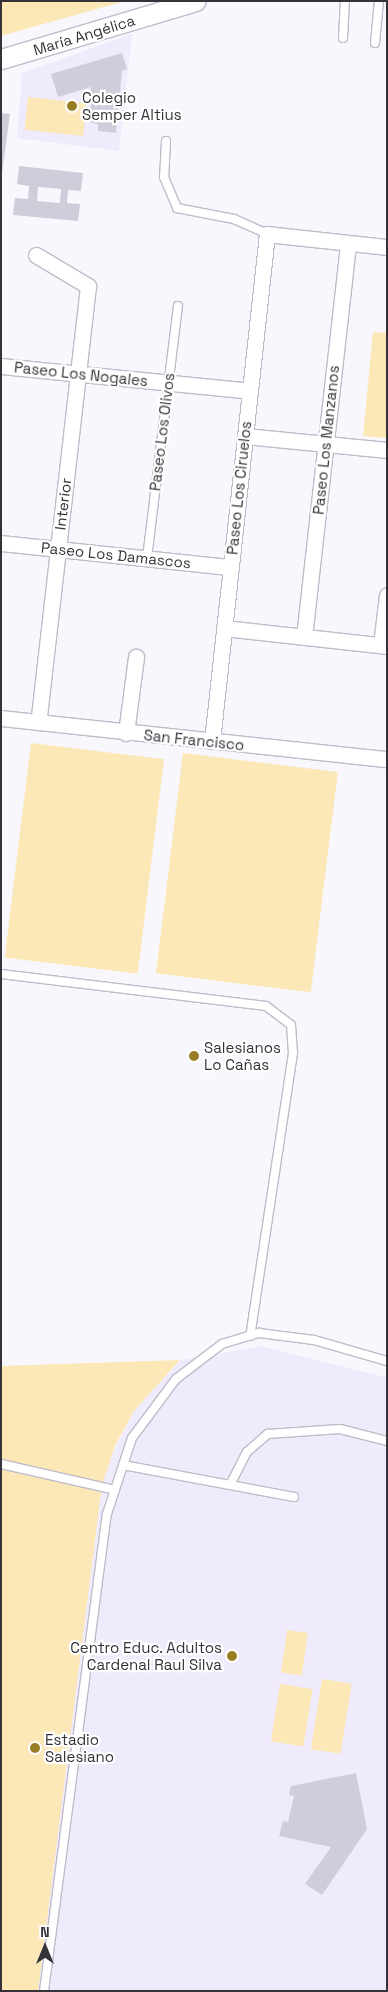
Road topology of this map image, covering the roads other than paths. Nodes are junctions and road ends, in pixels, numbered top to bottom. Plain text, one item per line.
1 (196, 1) edge
2 (345, 1) edge
3 (379, 1) edge
4 (344, 38) dead end
5 (375, 43) dead end
6 (1, 59) edge
7 (166, 141) dead end
8 (267, 234) junction
9 (348, 243) junction
10 (387, 247) edge
11 (36, 255) dead end
12 (178, 306) dead end
13 (1, 366) edge
14 (78, 374) junction
15 (168, 383) junction
16 (250, 391) junction
17 (245, 436) junction
18 (325, 444) junction
19 (387, 450) edge
20 (1, 543) edge
21 (58, 549) junction
22 (147, 558) junction
23 (231, 567) junction
24 (387, 595) edge
25 (224, 628) junction
26 (304, 637) junction
27 (384, 645) edge
28 (136, 657) dead end
29 (1, 718) edge
30 (38, 722) junction
31 (126, 733) junction
32 (212, 742) junction
33 (387, 759) edge
34 (1, 974) edge
35 (250, 1336) junction
36 (387, 1361) edge
37 (387, 1442) edge
38 (1, 1464) edge
39 (123, 1465) junction
40 (231, 1483) junction
41 (115, 1490) junction
42 (294, 1497) dead end
43 (44, 1991) edge

1 - 6 street, María Angélica
2 - 4 lane
3 - 5 lane
7 - 8 lane
8 - 9 street
8 - 16 street, Paseo Los Ciruelos
9 - 10 street
9 - 18 street, Paseo Los Manzanos
11 - 14 street, Interior
12 - 15 lane, Paseo Los Olivos
13 - 14 street, Paseo Los Nogales
14 - 15 street, Paseo Los Nogales
14 - 21 street, Interior
15 - 16 street, Paseo Los Nogales
15 - 22 lane, Paseo Los Olivos
16 - 17 street, Paseo Los Ciruelos
17 - 18 street
17 - 23 street, Paseo Los Ciruelos
18 - 19 street
18 - 26 street, Paseo Los Manzanos
20 - 21 street, Paseo Los Damascos
21 - 22 street, Paseo Los Damascos
21 - 30 street, Interior
22 - 23 street, Paseo Los Damascos
23 - 25 street, Paseo Los Ciruelos
24 - 27 street
25 - 26 street
25 - 32 street, Paseo Los Ciruelos
26 - 27 street
28 - 31 street
29 - 30 street, San Francisco
30 - 31 street, San Francisco
31 - 32 street, San Francisco
32 - 33 street, San Francisco
34 - 35 lane
35 - 36 lane
35 - 39 lane
37 - 40 lane
38 - 41 lane
39 - 40 lane
39 - 41 lane
40 - 42 lane
41 - 43 lane

